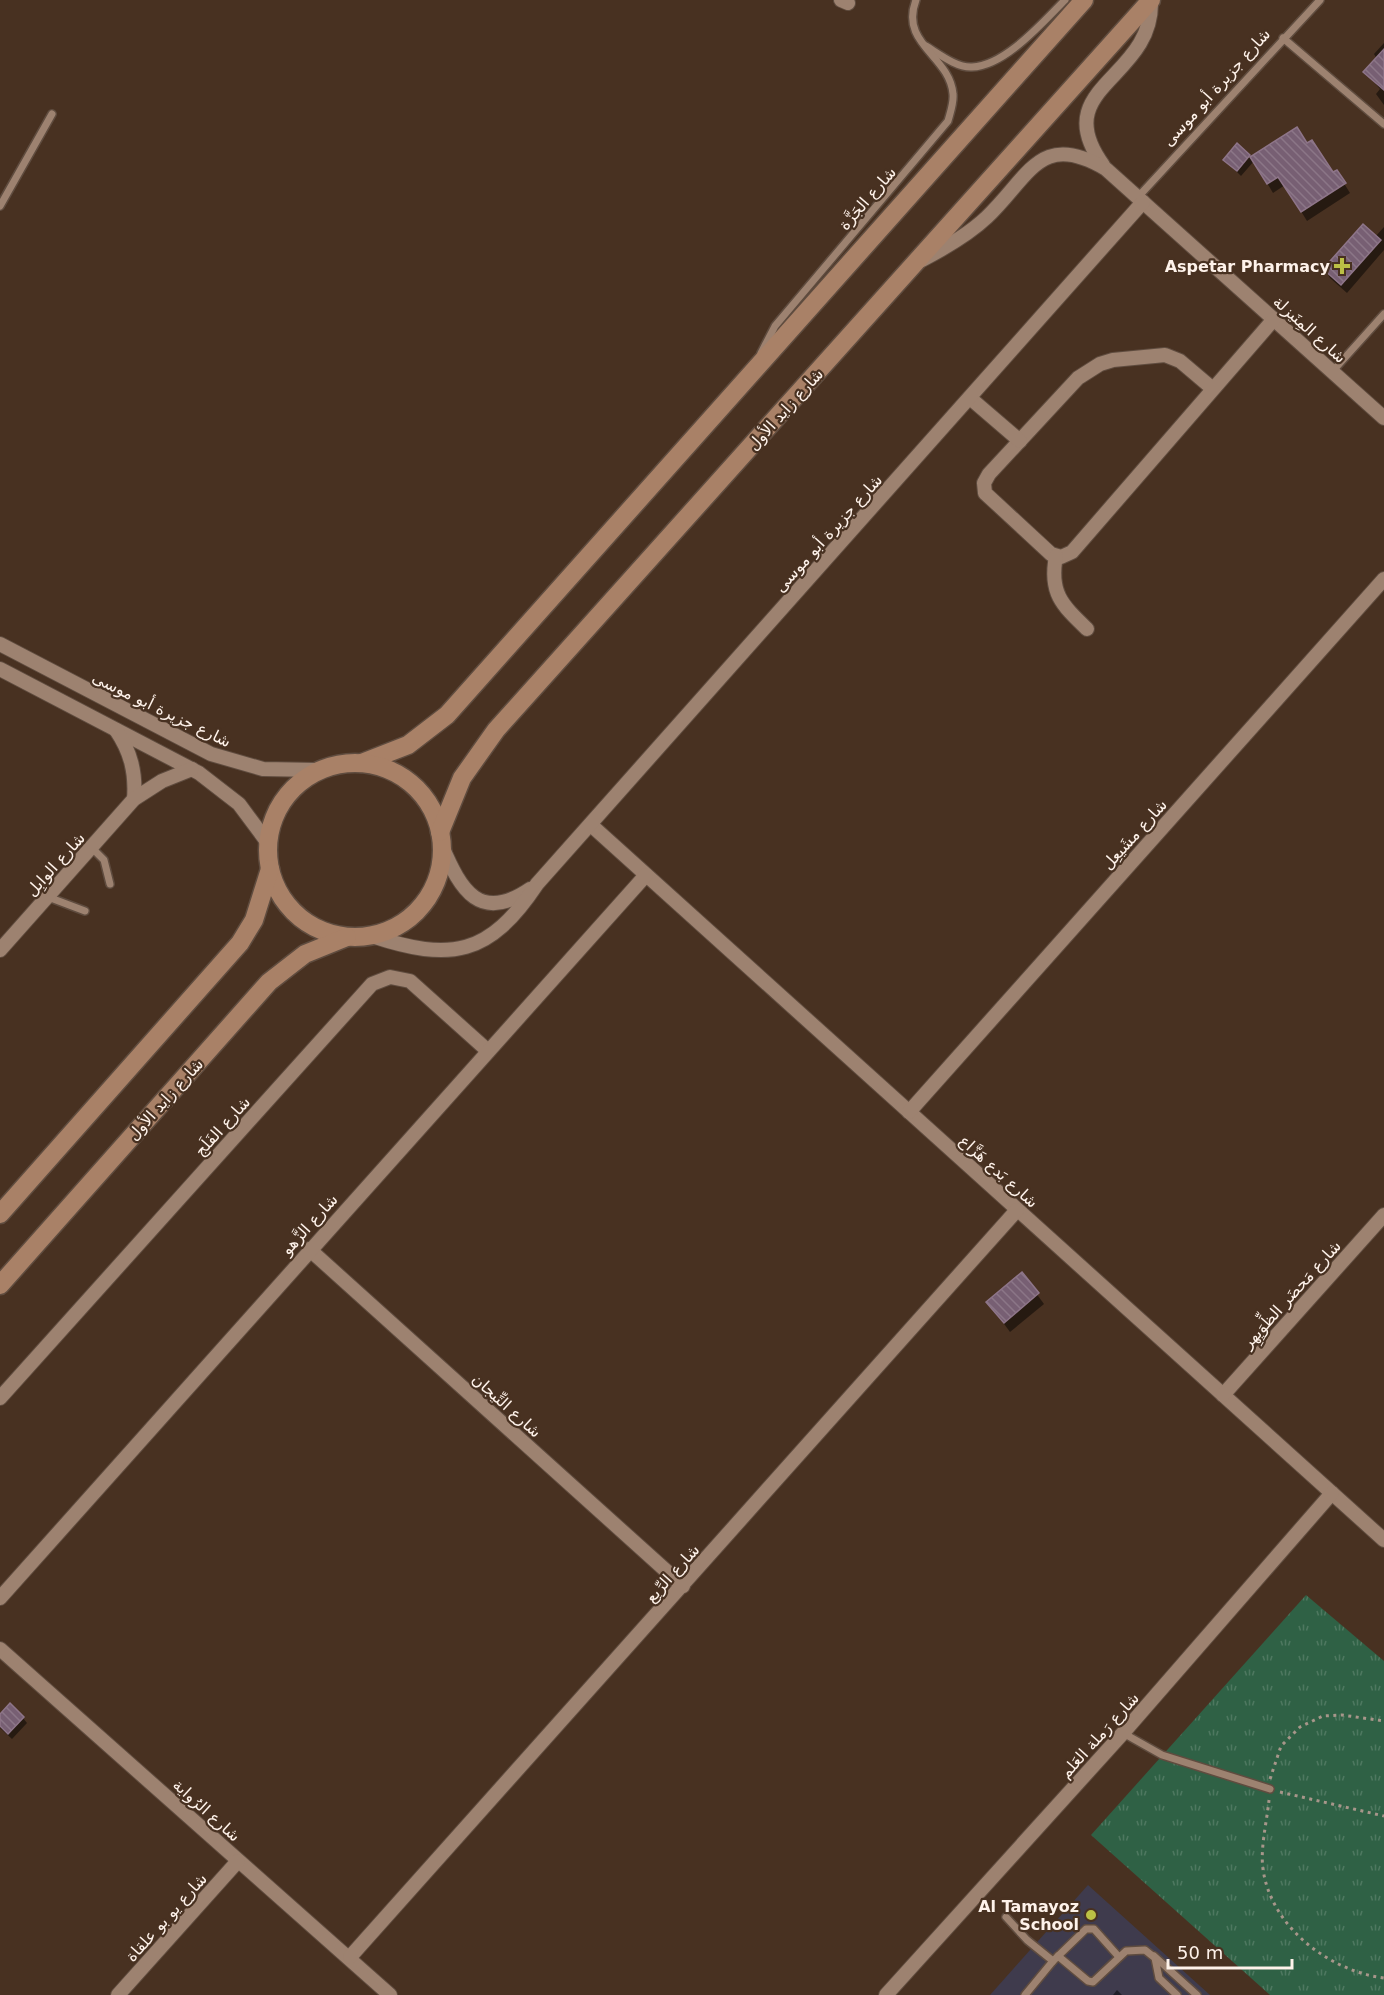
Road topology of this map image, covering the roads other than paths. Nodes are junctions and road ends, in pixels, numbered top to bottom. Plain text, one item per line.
1 (916, 0) edge
2 (1065, 0) edge
3 (1084, 0) edge
4 (1151, 0) edge
5 (1320, 0) edge
6 (1283, 38) junction
7 (922, 43) junction
8 (52, 114) dead end
9 (1384, 124) edge
10 (1106, 169) junction
11 (1141, 200) junction
12 (0, 206) edge
13 (916, 263) junction
14 (1384, 314) edge
15 (1274, 319) junction
16 (759, 364) junction
17 (1332, 372) junction
18 (1213, 389) junction
19 (970, 398) junction
20 (1384, 418) edge
21 (1020, 441) junction
22 (1056, 556) junction
23 (1384, 579) edge
24 (1087, 629) dead end
25 (0, 644) edge
26 (0, 669) edge
27 (114, 728) junction
28 (362, 763) junction
29 (192, 769) junction
30 (318, 770) junction
31 (134, 799) junction
32 (591, 825) junction
33 (441, 839) junction
34 (268, 843) junction
35 (92, 848) junction
36 (270, 868) junction
37 (646, 874) junction
38 (110, 884) dead end
39 (537, 884) junction
40 (48, 897) junction
41 (85, 911) dead end
42 (372, 936) junction
43 (347, 937) junction
44 (0, 950) edge
45 (487, 1050) junction
46 (909, 1112) junction
47 (1017, 1210) junction
48 (0, 1214) edge
49 (1384, 1215) edge
50 (309, 1249) junction
51 (0, 1285) edge
52 (1223, 1395) junction
53 (0, 1398) edge
54 (1332, 1494) junction
55 (1384, 1540) edge
56 (683, 1586) junction
57 (0, 1598) edge
58 (0, 1649) edge
59 (1124, 1733) junction
60 (1270, 1789) road end
61 (238, 1861) junction
62 (1006, 1917) dead end
63 (1152, 1954) junction
64 (350, 1957) junction
65 (1119, 1957) junction
66 (1055, 1958) junction
67 (118, 1995) edge
68 (390, 1995) edge
69 (886, 1995) edge
70 (1025, 1995) edge
71 (1177, 1995) edge
72 (1197, 1995) edge

1 - 7 lane, شارع الجَزَّة
2 - 7 lane
3 - 16 main road
4 - 10 street, شارع المِنَيزلة
4 - 13 main road, شارع زايد الأول
5 - 6 lane, شارع جزيرة أبو موسى
6 - 9 lane
6 - 11 lane, شارع جزيرة أبو موسى
7 - 16 lane, شارع الجَزَّة
8 - 12 lane
10 - 11 street, شارع المِنَيزلة
10 - 13 street, شارع المِنَيزلة
11 - 15 street, شارع المِنَيزلة
11 - 19 street, شارع جزيرة أبو موسى
13 - 33 main road, شارع زايد الأول
14 - 17 lane
15 - 17 street, شارع المِنَيزلة
15 - 18 street
16 - 28 main road
17 - 20 street, شارع المِنَيزلة
18 - 21 street
18 - 22 street
19 - 21 street
19 - 32 street, شارع جزيرة أبو موسى
21 - 22 street
22 - 24 street
23 - 46 street, شارع مشَيعِل
25 - 30 street, شارع جزيرة أبو موسى
26 - 27 street
27 - 29 street
27 - 31 street
28 - 30 main road
28 - 33 main road
29 - 31 street, شارع الوابِل
29 - 34 street
30 - 34 main road
31 - 35 street, شارع الوابِل
32 - 37 street, شارع بَدع هَزَّاع
32 - 39 street, شارع جزيرة أبو موسى
33 - 39 street, شارع جزيرة أبو موسى
33 - 42 main road
34 - 36 main road
35 - 38 lane
35 - 40 street, شارع الوابِل
36 - 43 main road
36 - 48 main road
37 - 45 street, شارع الزَّهو
37 - 46 street, شارع بَدع هَزَّاع
39 - 42 street, شارع جزيرة أبو موسى
40 - 41 lane
40 - 44 street, شارع الوابِل
42 - 43 main road
43 - 51 main road, شارع زايد الأول
45 - 50 street, شارع الزَّهو
45 - 53 street, شارع الفَلَج
46 - 47 street, شارع بَدع هَزَّاع
47 - 52 street, شارع بَدع هَزَّاع
47 - 56 street, شارع الرِّيع
49 - 52 street, شارع مَحضَر الظِّوَيِهِر
50 - 56 street, شارع التِّيجان
50 - 57 street, شارع الزَّهو
52 - 54 street, شارع بَدع هَزَّاع
54 - 55 street, شارع بَدع هَزَّاع
54 - 59 street, شارع رَملة العَلم
56 - 64 street, شارع الرِّيع
58 - 61 street, شارع الرُواية
59 - 60 lane
59 - 69 street, شارع رَملة العَلم
61 - 64 street, شارع الرُواية
61 - 67 street, شارع يو بو علقاة
62 - 66 lane
63 - 65 lane
63 - 71 lane
63 - 72 lane
64 - 68 street, شارع الرُواية
65 - 66 lane
65 - 66 lane
66 - 70 lane

